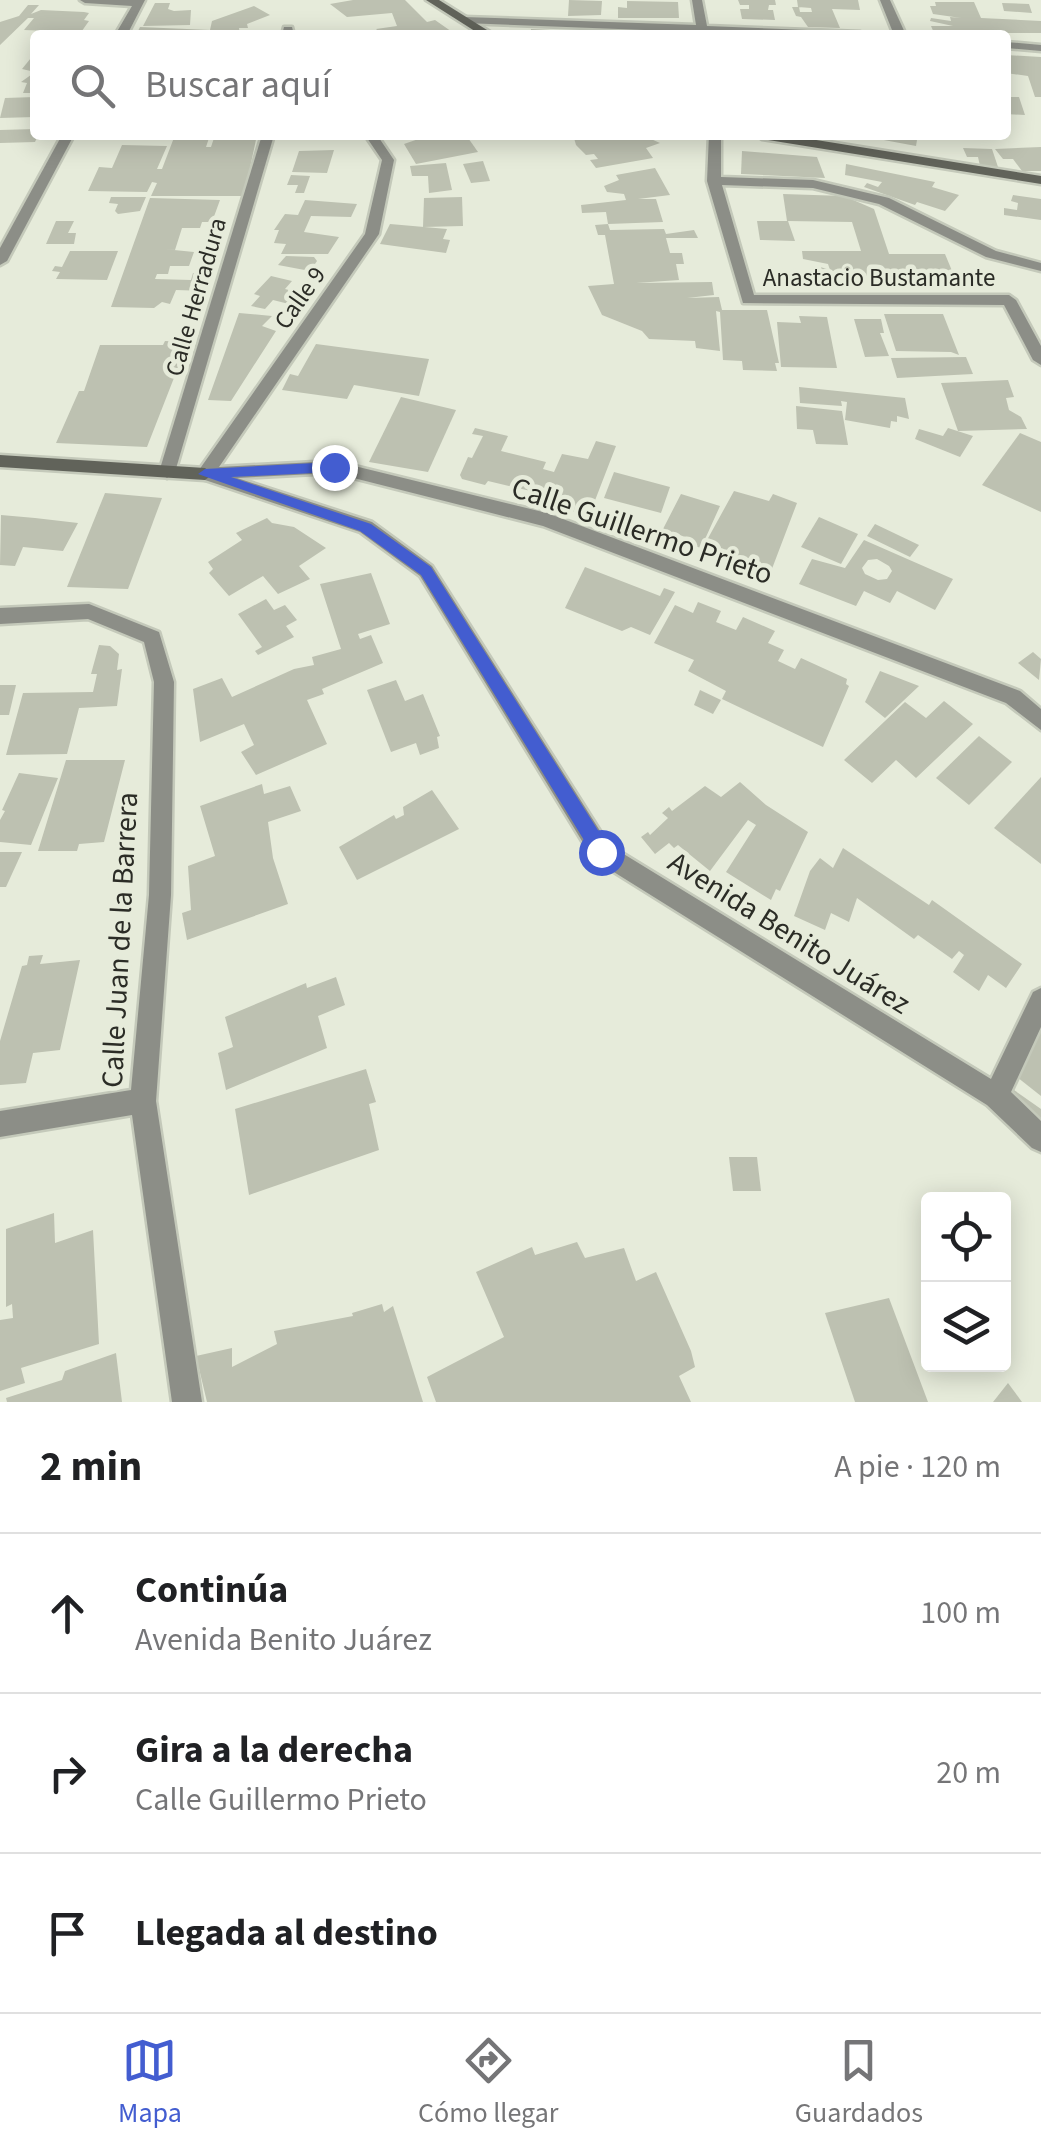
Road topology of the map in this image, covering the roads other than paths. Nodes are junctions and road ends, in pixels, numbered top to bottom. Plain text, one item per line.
1 (85, 0) edge
2 (430, 0) edge
3 (697, 0) edge
4 (885, 0) edge
5 (139, 1) edge
6 (507, 16) junction
7 (464, 20) junction
8 (124, 30) edge
9 (481, 30) edge
10 (508, 30) edge
11 (678, 30) edge
12 (703, 30) edge
13 (898, 30) edge
14 (1011, 46) edge
15 (1041, 48) edge
16 (65, 140) edge
17 (267, 140) edge
18 (374, 140) edge
19 (715, 140) edge
20 (793, 140) edge
21 (1041, 180) edge
22 (714, 182) junction
23 (0, 261) edge
24 (1041, 268) edge
25 (1041, 360) edge
26 (0, 462) edge
27 (167, 472) junction
28 (205, 474) junction
29 (0, 616) edge
30 (1041, 721) edge
31 (1041, 1000) edge
32 (996, 1096) junction
33 (143, 1101) junction
34 (0, 1124) edge
35 (1041, 1139) edge
36 (186, 1402) edge

1 - 5 street
2 - 7 street
3 - 12 street
4 - 13 street
5 - 8 street
6 - 7 street
6 - 10 street
6 - 11 street
7 - 9 street
14 - 15 street
16 - 23 street
17 - 27 street, Calle Herradura
18 - 28 street, Calle 9
19 - 22 street
20 - 21 street
22 - 24 street
22 - 25 street, Anastacio Bustamante
26 - 27 street, Avenida Benito Juárez
27 - 28 street, Avenida Benito Juárez
28 - 30 street, Calle Guillermo Prieto
28 - 32 street, Avenida Benito Juárez
29 - 33 street, Calle Juan de la Barrera
31 - 32 street
32 - 35 street, Avenida Benito Juárez
33 - 34 street
33 - 36 street, Calle Juan de la Barrera

